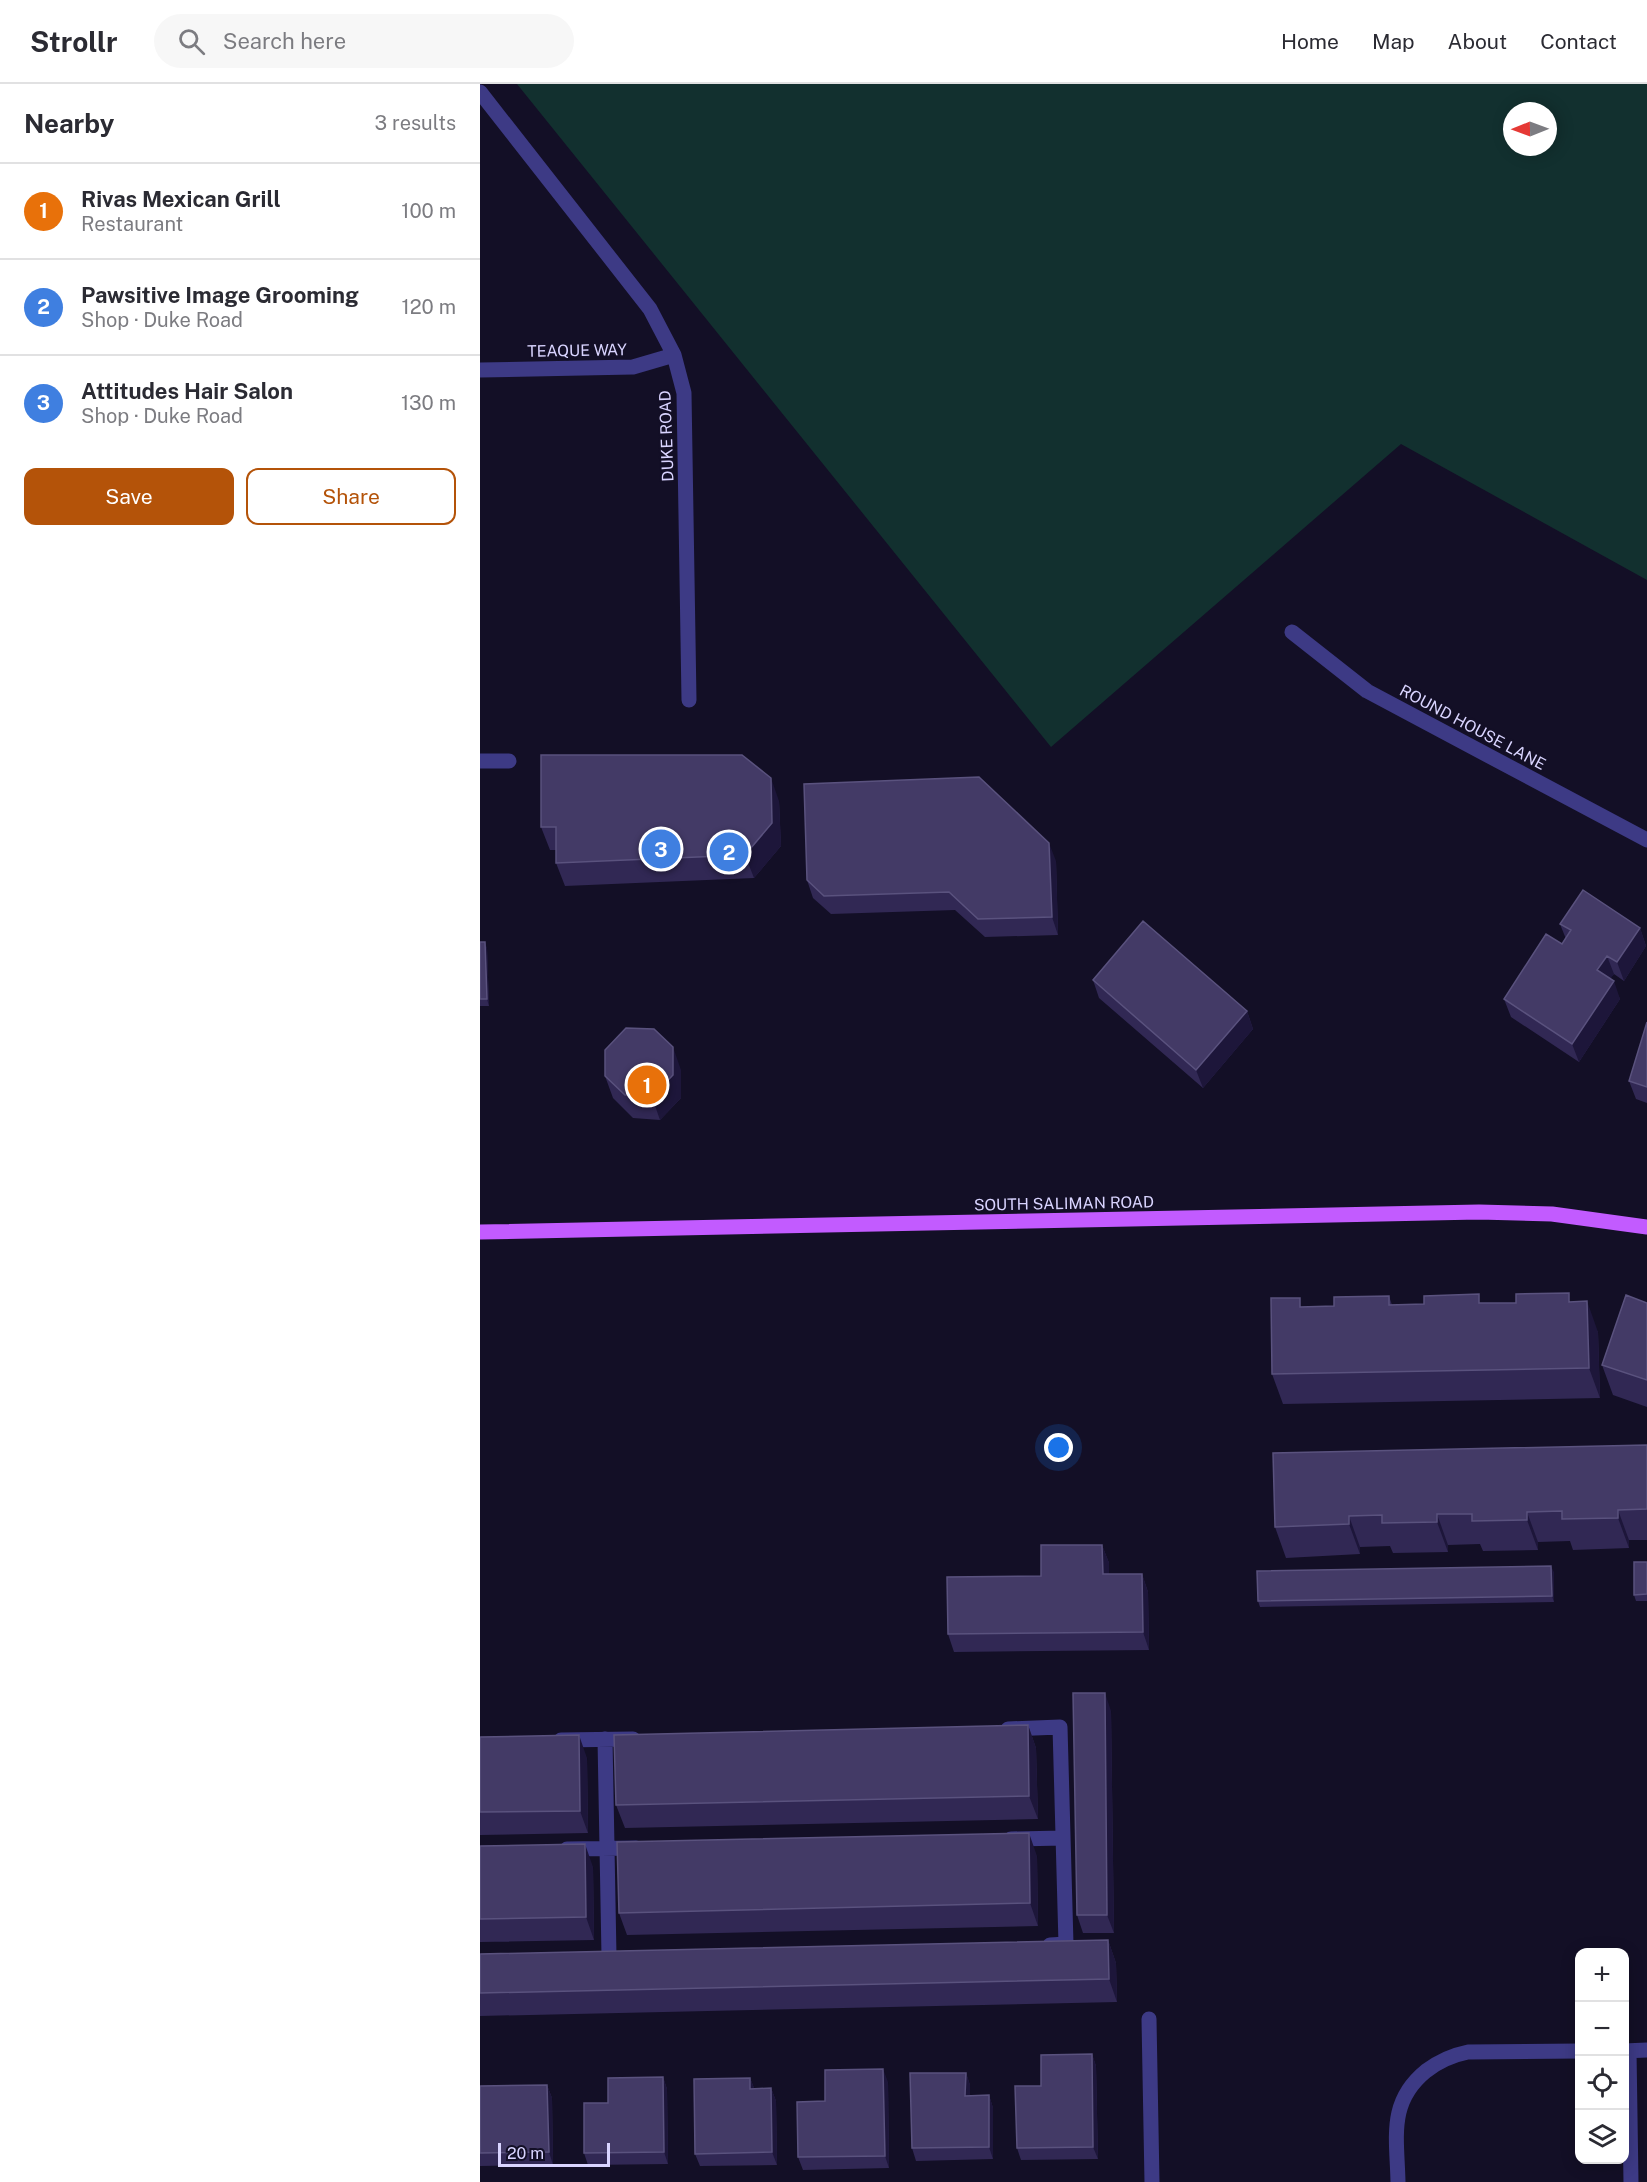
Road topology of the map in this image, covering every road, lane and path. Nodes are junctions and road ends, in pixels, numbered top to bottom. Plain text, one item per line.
1 (480, 92) edge
2 (674, 355) junction
3 (480, 370) edge
4 (1292, 632) dead end
5 (689, 700) dead end
6 (480, 760) edge
7 (509, 761) dead end
8 (1647, 840) edge
9 (1647, 1227) edge
10 (480, 1232) edge
11 (988, 1729) edge
12 (653, 1738) edge
13 (605, 1739) junction
14 (548, 1741) edge
15 (1063, 1838) junction
16 (992, 1840) edge
17 (653, 1847) edge
18 (607, 1848) junction
19 (549, 1850) edge
20 (1030, 1945) edge
21 (609, 1956) edge
22 (1149, 2019) dead end
23 (1647, 2050) edge
24 (1575, 2051) edge
25 (1629, 2051) edge
26 (1627, 2056) edge
27 (1152, 2182) edge
28 (1398, 2182) edge
29 (1631, 2182) edge

1 - 2 street, DUKE ROAD
2 - 3 street, TEAQUE WAY
2 - 5 street, DUKE ROAD
4 - 8 street, ROUND HOUSE LANE
6 - 7 street
9 - 10 main road, SOUTH SALIMAN ROAD
11 - 15 street
12 - 13 street
13 - 14 street
13 - 18 street
15 - 16 street
15 - 20 street
17 - 18 street
18 - 19 street
18 - 21 street
22 - 27 street
23 - 25 street
24 - 28 street
26 - 29 street

